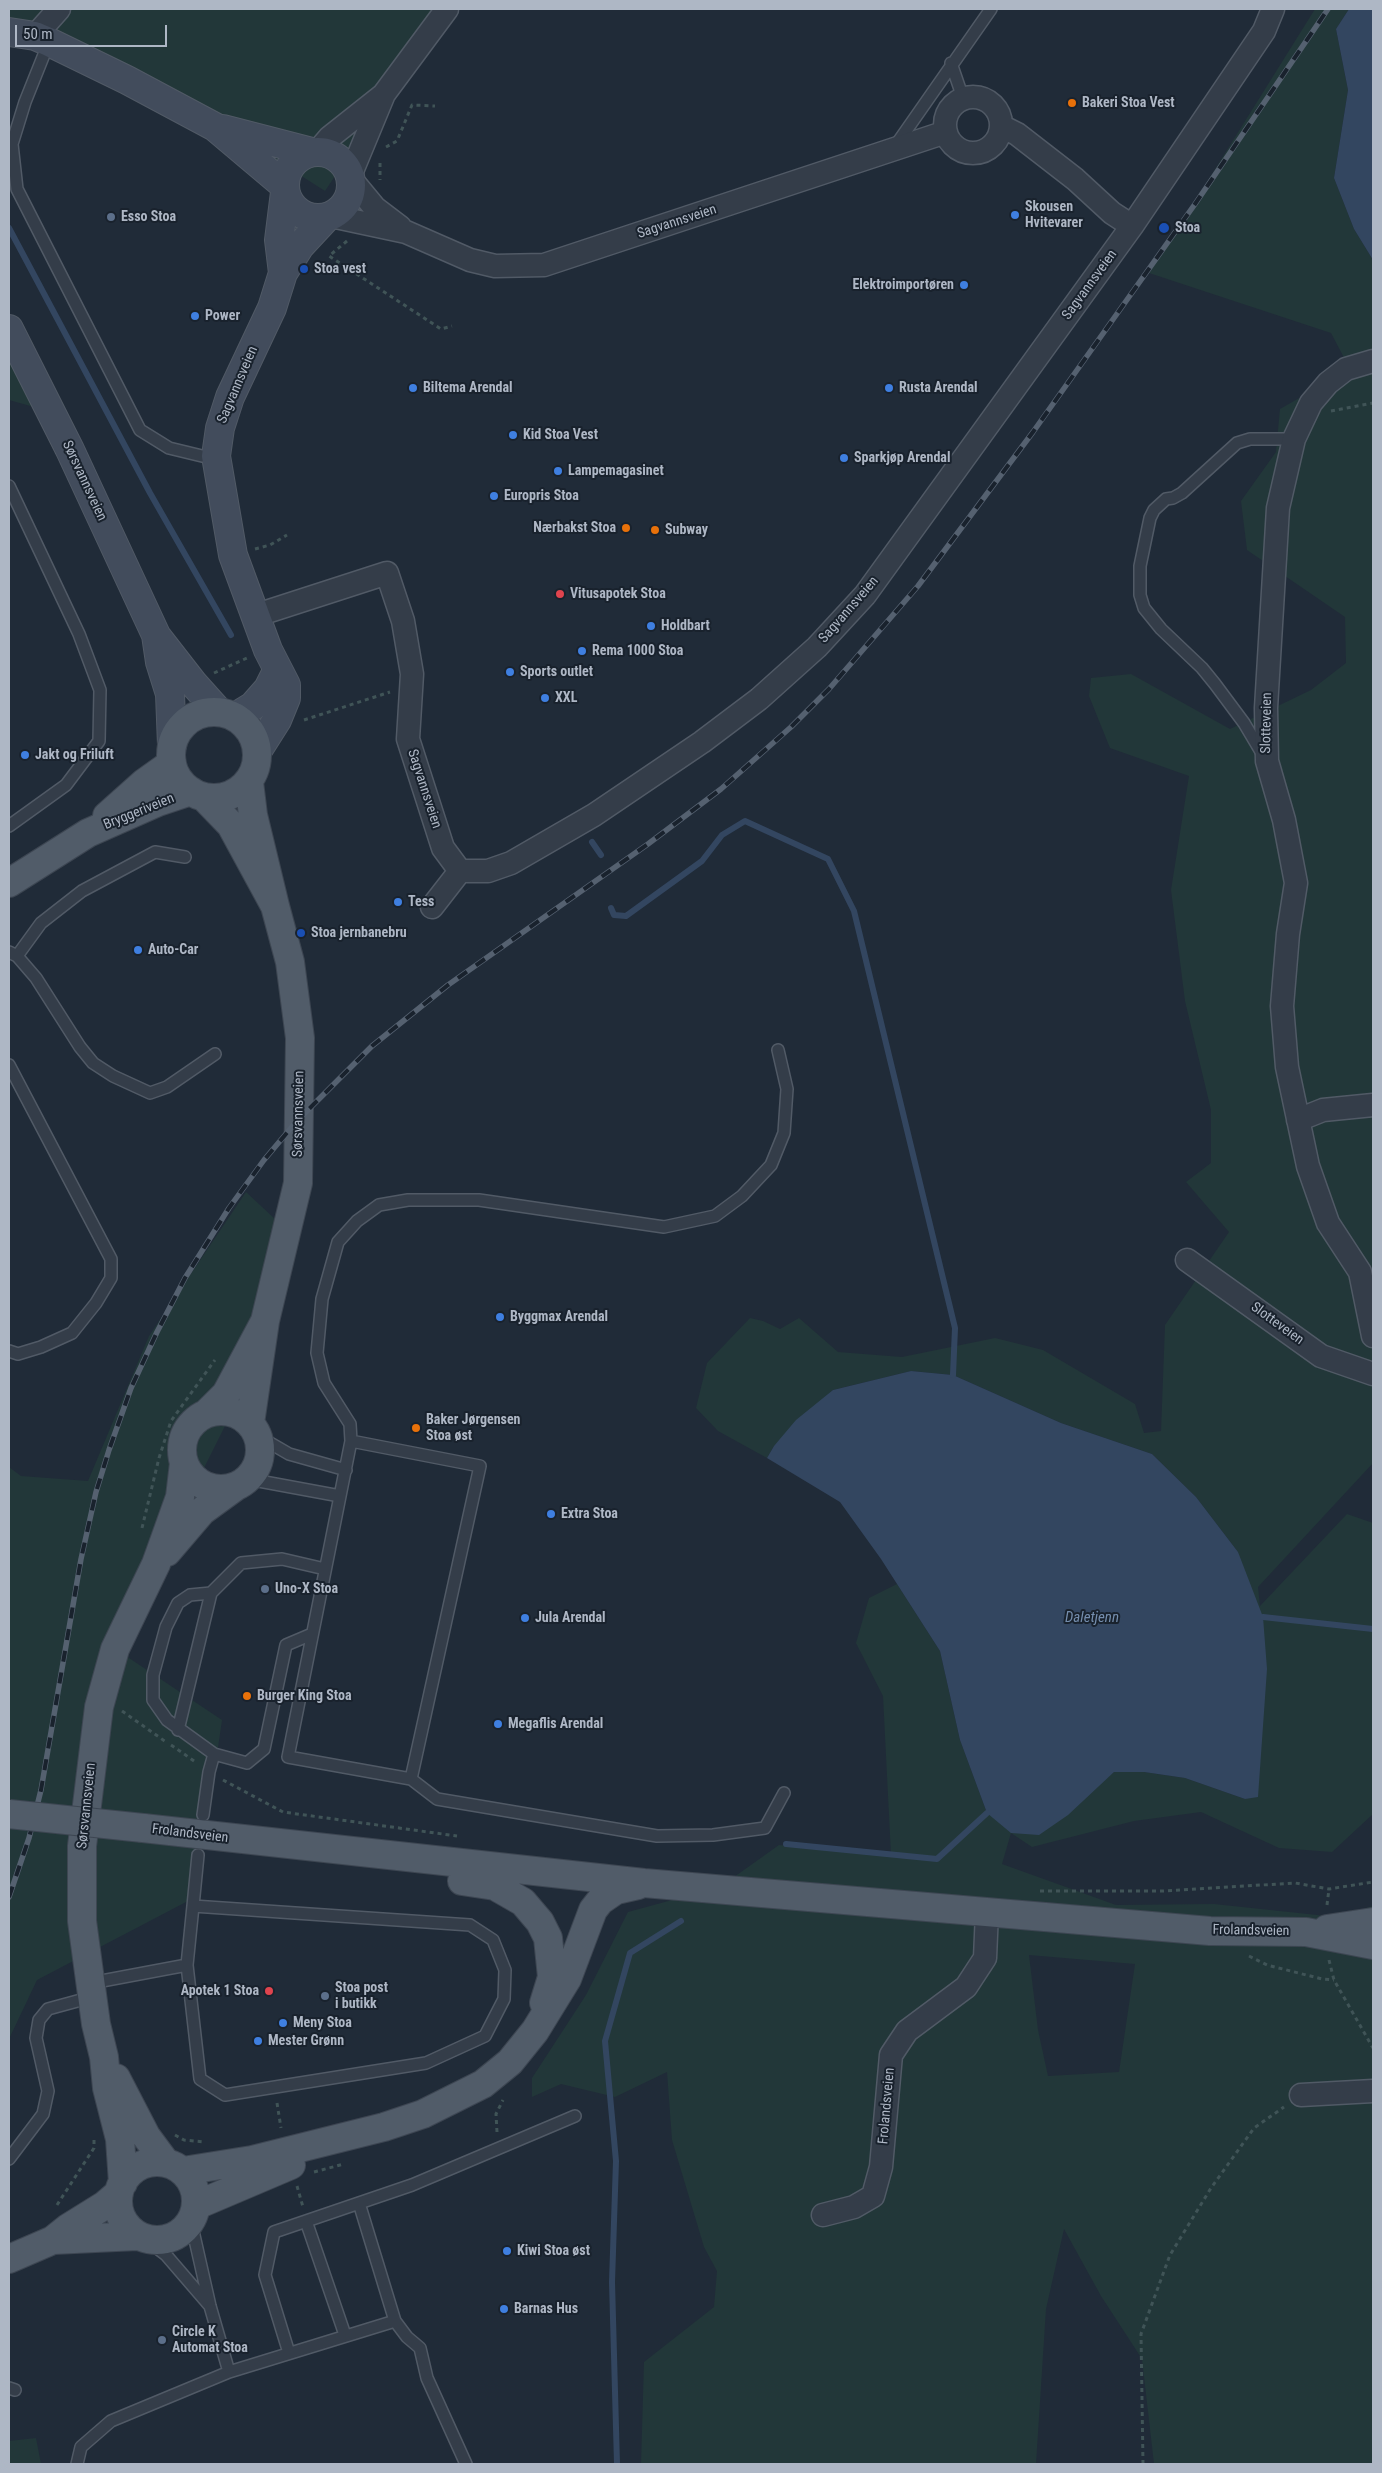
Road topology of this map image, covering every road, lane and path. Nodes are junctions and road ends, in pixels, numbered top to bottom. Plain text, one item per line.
1 (59, 9) edge
2 (447, 9) edge
3 (991, 9) edge
4 (1273, 9) edge
5 (9, 32) edge
6 (42, 39) junction
7 (951, 63) junction
8 (384, 94) junction
9 (963, 98) junction
10 (435, 106) dead end
11 (1001, 126) junction
12 (215, 127) junction
13 (946, 132) junction
14 (379, 151) dead end
15 (892, 151) junction
16 (315, 152) junction
17 (350, 178) junction
18 (285, 189) junction
19 (329, 216) junction
20 (1132, 226) junction
21 (406, 232) junction
22 (349, 240) dead end
23 (283, 273) junction
24 (452, 326) dead end
25 (9, 330) edge
26 (1373, 361) edge
27 (1373, 403) edge
28 (1306, 414) junction
29 (1294, 439) junction
30 (216, 456) junction
31 (9, 486) edge
32 (287, 535) dead end
33 (247, 551) dead end
34 (254, 616) junction
35 (156, 634) junction
36 (255, 654) dead end
37 (277, 671) junction
38 (208, 676) dead end
39 (411, 692) junction
40 (227, 714) junction
41 (301, 720) dead end
42 (258, 750) junction
43 (172, 754) junction
44 (1267, 761) junction
45 (249, 782) junction
46 (197, 794) junction
47 (9, 826) edge
48 (88, 833) junction
49 (185, 857) dead end
50 (460, 871) junction
51 (9, 883) edge
52 (275, 906) junction
53 (432, 907) dead end
54 (13, 954) edge
55 (778, 1050) dead end
56 (215, 1054) dead end
57 (9, 1065) edge
58 (1373, 1105) edge
59 (1298, 1120) junction
60 (1187, 1260) dead end
61 (1367, 1270) edge
62 (265, 1321) junction
63 (1373, 1336) edge
64 (9, 1351) edge
65 (1373, 1374) edge
66 (208, 1412) junction
67 (254, 1430) junction
68 (351, 1440) junction
69 (184, 1463) junction
70 (346, 1470) junction
71 (242, 1483) junction
72 (340, 1496) junction
73 (156, 1564) junction
74 (325, 1569) junction
75 (211, 1594) junction
76 (312, 1634) junction
77 (122, 1711) dead end
78 (178, 1730) junction
79 (214, 1754) junction
80 (209, 1772) junction
81 (412, 1779) junction
82 (784, 1793) dead end
83 (9, 1814) edge
84 (203, 1815) dead end
85 (461, 1837) dead end
86 (198, 1854) dead end
87 (371, 1855) junction
88 (1373, 1882) edge
89 (644, 1883) junction
90 (1329, 1889) junction
91 (1039, 1891) dead end
92 (193, 1906) junction
93 (1327, 1906) dead end
94 (987, 1912) junction
95 (1373, 1922) edge
96 (1306, 1932) junction
97 (1373, 1945) edge
98 (1328, 1952) dead end
99 (188, 1965) junction
100 (91, 1990) junction
101 (535, 2031) junction
102 (1373, 2048) edge
103 (104, 2057) junction
104 (274, 2087) junction
105 (1373, 2092) edge
106 (1301, 2095) joint
107 (504, 2098) dead end
108 (575, 2116) dead end
109 (378, 2128) junction
110 (168, 2130) dead end
111 (282, 2134) dead end
112 (211, 2142) dead end
113 (498, 2148) junction
114 (9, 2159) edge
115 (174, 2167) junction
116 (295, 2177) dead end
117 (121, 2179) junction
118 (359, 2203) junction
119 (194, 2214) junction
120 (824, 2215) dead end
121 (306, 2220) junction
122 (141, 2237) junction
123 (54, 2240) junction
124 (9, 2259) edge
125 (210, 2306) junction
126 (395, 2320) junction
127 (345, 2335) junction
128 (289, 2353) junction
129 (229, 2372) junction
130 (77, 2464) edge
131 (466, 2464) edge
132 (1143, 2464) edge

1 - 6 street
2 - 8 street
3 - 7 lane
4 - 20 street, Sagvannsveien
5 - 6 street
6 - 12 street
6 - 30 lane
7 - 9 lane
7 - 15 lane
8 - 16 street
8 - 17 street
9 - 11 street
9 - 13 street
10 - 14 path
11 - 13 street
11 - 20 street
12 - 16 street
12 - 18 street
13 - 15 street, Sagvannsveien
15 - 21 street, Sagvannsveien
16 - 17 street
16 - 18 street
17 - 19 street
17 - 21 street, Sagvannsveien
18 - 19 street
18 - 23 street, Sagvannsveien
19 - 21 street, Sagvannsveien
19 - 23 street, Sagvannsveien
20 - 50 street, Sagvannsveien
22 - 24 path
23 - 30 street, Sagvannsveien
25 - 35 street, Sørsvannsveien
26 - 28 street, Slotteveien
27 - 28 path
28 - 29 street, Slotteveien
29 - 44 street, Slotteveien
29 - 44 lane
30 - 34 street, Sagvannsveien
31 - 47 lane
32 - 33 path
34 - 37 street, Sagvannsveien
34 - 39 street, Sagvannsveien
35 - 40 street, Sørsvannsveien
35 - 43 street, Sørsvannsveien
36 - 38 path
37 - 40 street
37 - 42 street, Sagvannsveien
39 - 41 path
39 - 50 street, Sagvannsveien
40 - 42 main road
40 - 43 main road
42 - 45 main road
43 - 46 main road
43 - 48 main road, Bryggeriveien
44 - 59 street, Slotteveien
45 - 46 main road
45 - 52 main road, Sørsvannsveien
46 - 48 main road, Bryggeriveien
46 - 52 main road, Sørsvannsveien
48 - 51 main road, Bryggeriveien
49 - 54 lane
50 - 53 street
52 - 62 main road, Sørsvannsveien
54 - 56 lane
55 - 68 lane
57 - 64 lane
58 - 59 street
59 - 61 street, Slotteveien
60 - 65 street, Slotteveien
61 - 63 street, Slotteveien
62 - 66 main road, Sørsvannsveien
62 - 67 main road, Sørsvannsveien
66 - 67 main road
66 - 69 main road
67 - 70 lane
67 - 71 main road
68 - 70 lane
68 - 81 lane
69 - 71 main road
69 - 73 main road, Sørsvannsveien
70 - 72 lane
71 - 72 lane
71 - 73 main road, Sørsvannsveien
72 - 74 lane
73 - 100 main road, Sørsvannsveien
74 - 75 lane
74 - 76 lane
75 - 78 lane
75 - 78 lane
76 - 79 lane
76 - 81 lane
77 - 80 path
78 - 79 lane
79 - 80 lane
80 - 84 lane
80 - 85 path
81 - 82 lane
83 - 87 main road, Frolandsveien, bridge
86 - 92 lane
87 - 89 main road, Frolandsveien
87 - 101 main road, Frolandsveien
88 - 90 path
89 - 94 main road, Frolandsveien
89 - 101 main road, Frolandsveien
90 - 91 path
90 - 93 path
92 - 99 lane
92 - 104 lane
94 - 96 main road, Frolandsveien
94 - 120 street, Frolandsveien
95 - 96 main road, Frolandsveien
96 - 97 main road, Frolandsveien
98 - 102 path
99 - 100 lane
99 - 104 lane
100 - 103 main road, Sørsvannsveien
100 - 114 lane
101 - 109 main road, Frolandsveien
103 - 115 main road, Sørsvannsveien
103 - 117 main road, Sørsvannsveien
104 - 111 path
105 - 106 street
106 - 132 path
107 - 113 path
108 - 113 lane
109 - 115 main road, Frolandsveien
109 - 119 main road, Frolandsveien
110 - 112 path
113 - 118 lane
115 - 117 main road
115 - 119 main road
116 - 121 path
117 - 122 main road
117 - 123 main road
118 - 121 lane
118 - 126 lane
119 - 122 main road
119 - 125 lane
121 - 127 lane
121 - 128 lane
122 - 123 main road
122 - 125 lane
123 - 124 main road
125 - 129 lane
126 - 127 lane
126 - 131 lane
127 - 128 lane
128 - 129 lane
129 - 130 lane

